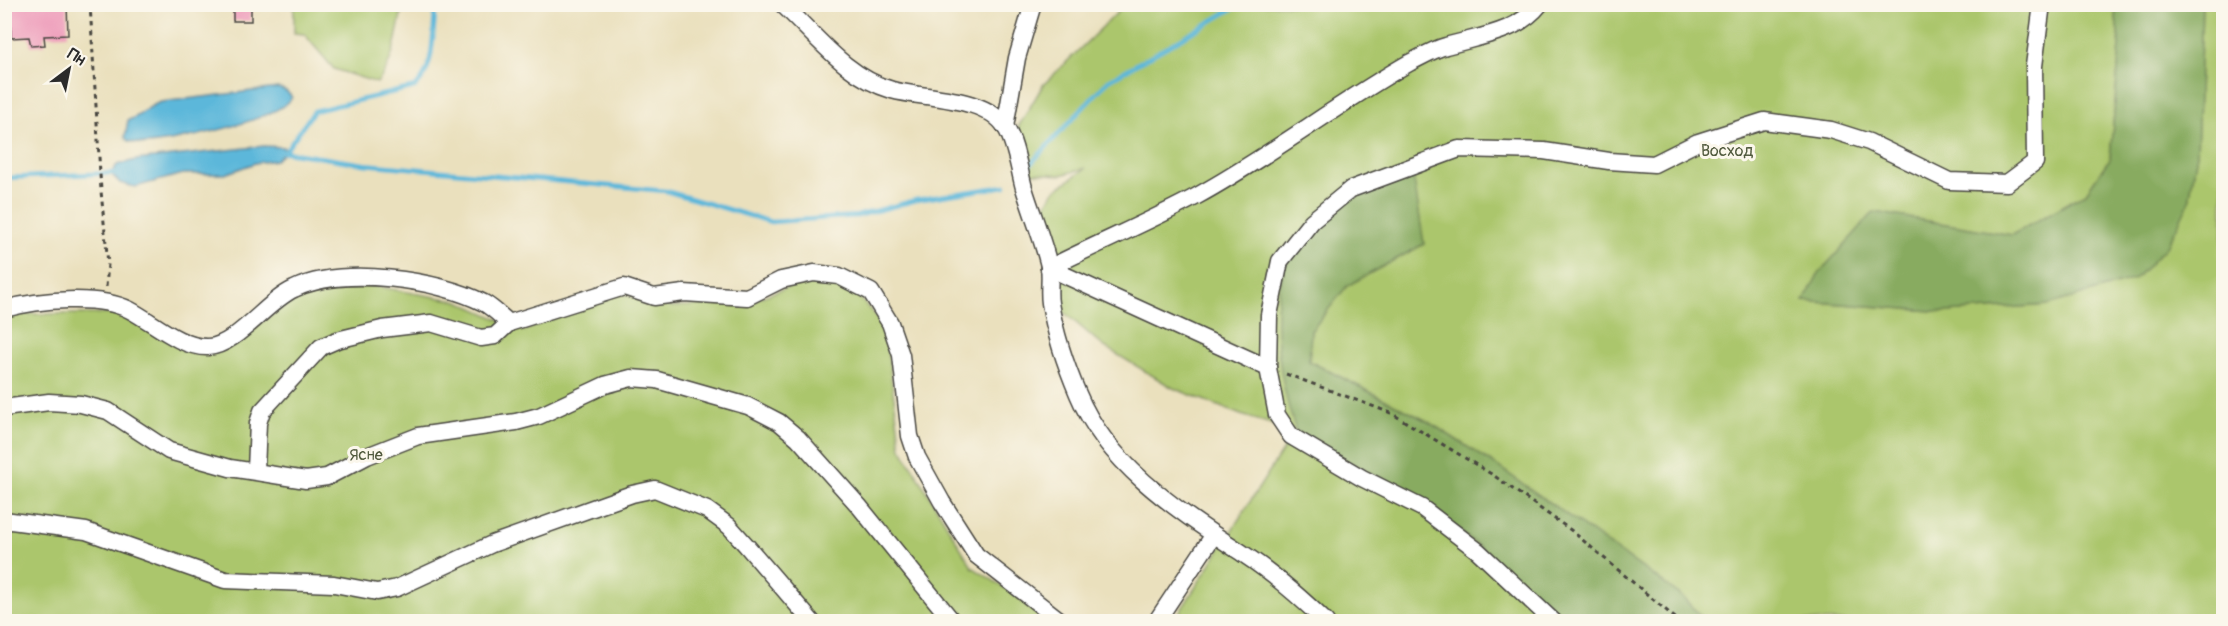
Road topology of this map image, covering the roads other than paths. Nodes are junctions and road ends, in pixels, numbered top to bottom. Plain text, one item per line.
1 (782, 4) edge
2 (1033, 4) edge
3 (1540, 4) edge
4 (2042, 4) edge
5 (1005, 127) junction
6 (1049, 267) junction
7 (4, 309) edge
8 (509, 323) junction
9 (1268, 368) junction
10 (4, 408) edge
11 (256, 470) junction
12 (4, 520) edge
13 (1214, 536) junction
14 (812, 621) edge
15 (953, 621) edge
16 (1062, 621) edge
17 (1156, 621) edge
18 (1326, 621) edge
19 (1554, 621) edge

1 - 5 lane
2 - 5 lane
3 - 6 lane
4 - 9 lane
5 - 6 lane
6 - 9 lane
6 - 13 lane
7 - 8 lane
8 - 11 lane
8 - 16 lane
9 - 19 lane
10 - 11 lane
11 - 15 lane
12 - 14 lane
13 - 17 lane
13 - 18 lane

